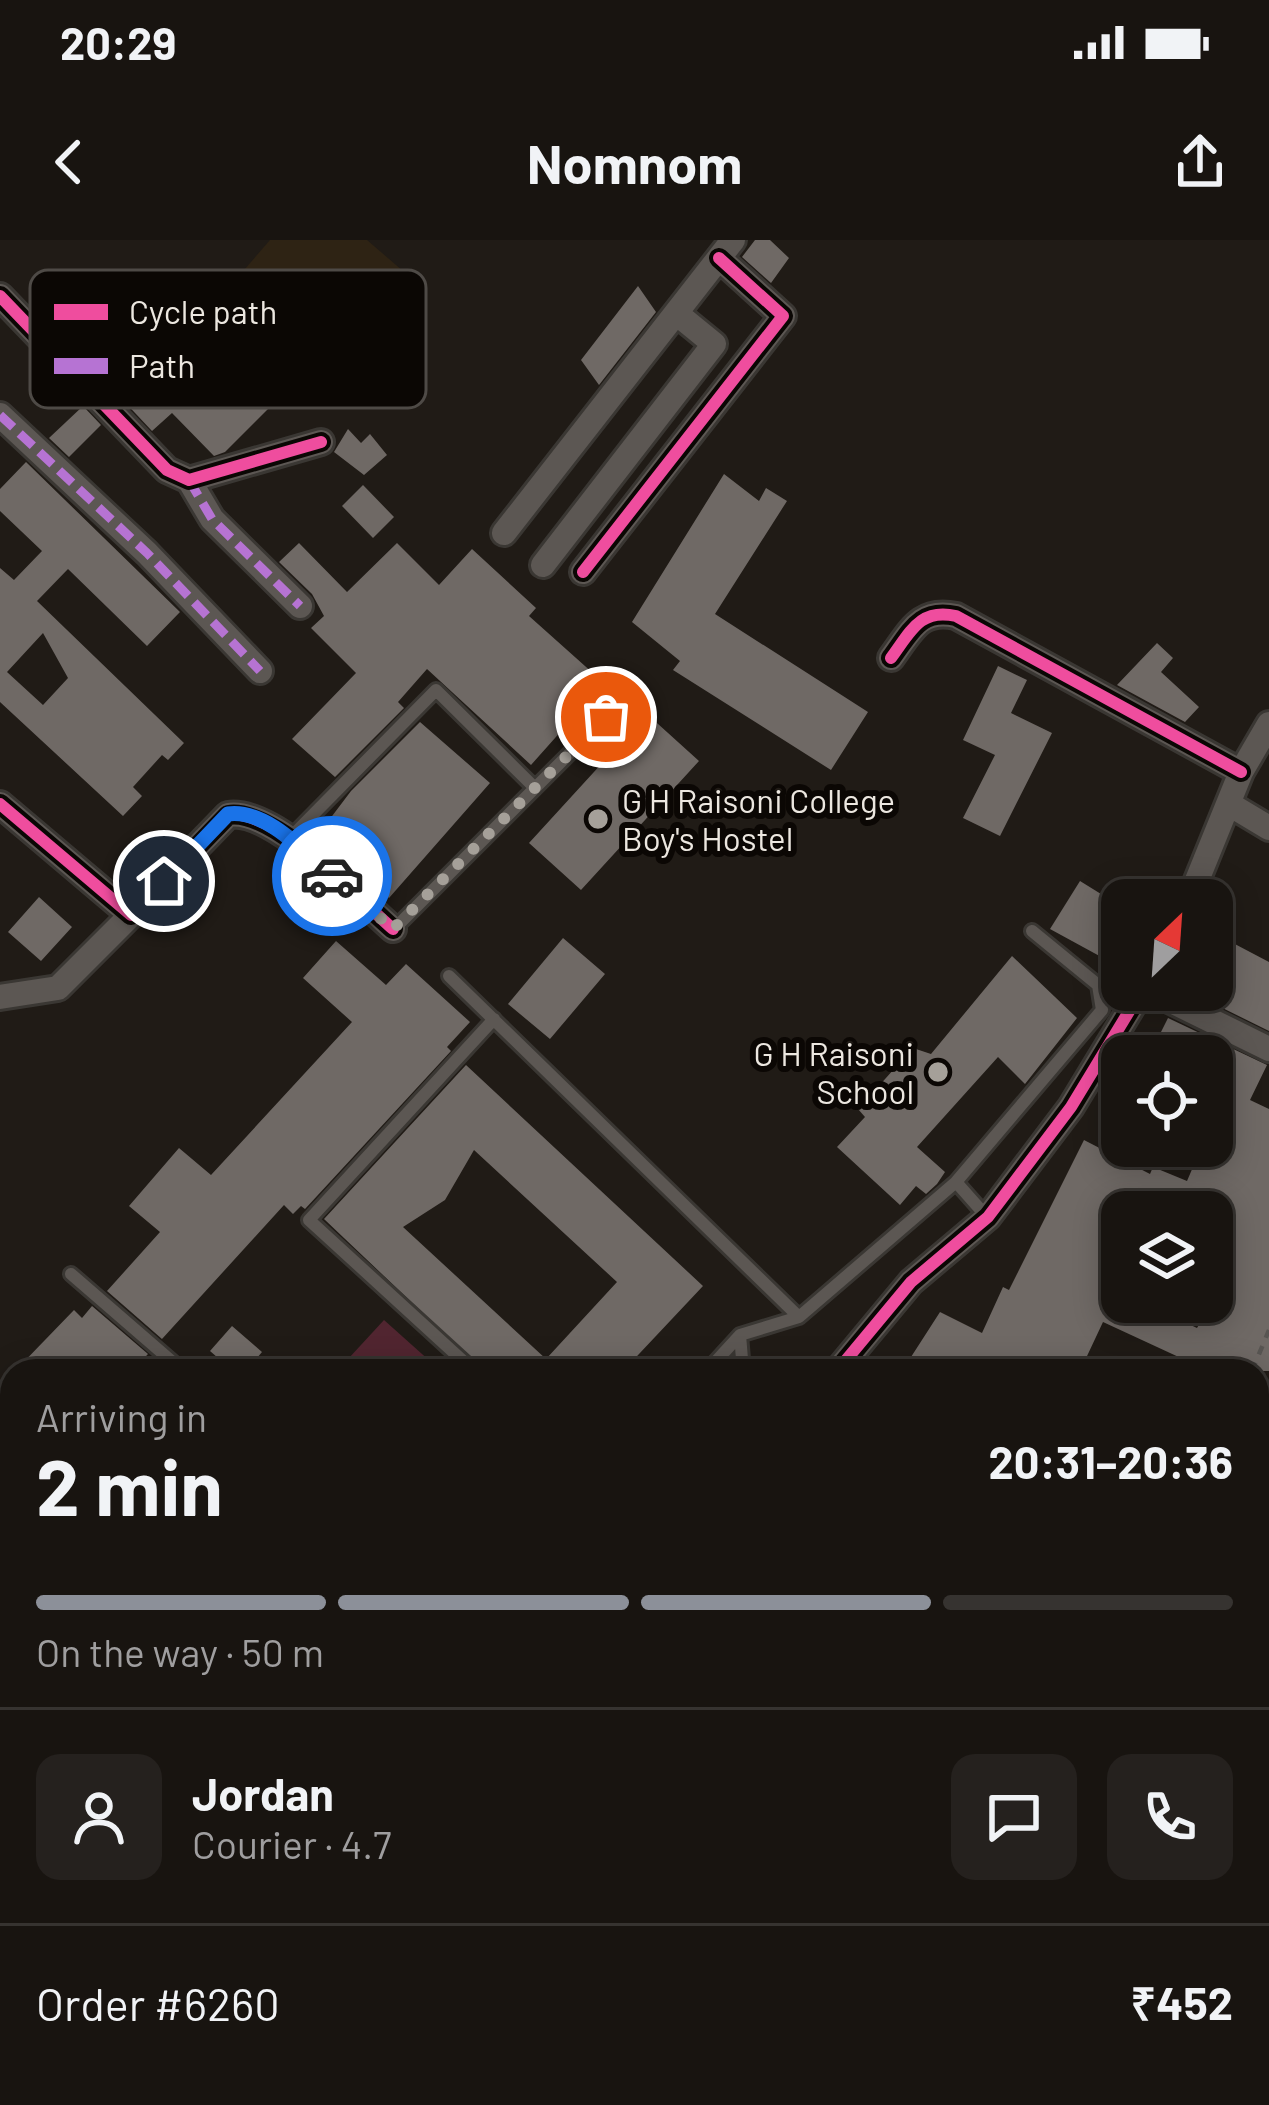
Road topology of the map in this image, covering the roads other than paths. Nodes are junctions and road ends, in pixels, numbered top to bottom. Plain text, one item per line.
1 (726, 249) edge
2 (0, 296) edge
3 (676, 314) junction
4 (30, 327) edge
5 (107, 408) edge
6 (0, 415) edge
7 (321, 442) dead end
8 (189, 480) junction
9 (503, 533) dead end
10 (543, 565) dead end
11 (583, 572) dead end
12 (301, 606) dead end
13 (891, 658) dead end
14 (260, 671) dead end
15 (606, 717) dead end
16 (1269, 724) edge
17 (1241, 772) junction
18 (535, 788) junction
19 (0, 804) edge
20 (1228, 804) junction
21 (1269, 828) edge
22 (290, 839) junction
23 (1198, 879) edge
24 (131, 915) junction
25 (393, 929) joint
26 (1032, 931) dead end
27 (449, 976) dead end
28 (0, 997) edge
29 (1133, 1011) edge
30 (1190, 1011) edge
31 (494, 1019) junction
32 (1269, 1049) edge
33 (956, 1182) junction
34 (988, 1217) junction
35 (71, 1274) dead end
36 (799, 1316) junction
37 (740, 1335) junction
38 (169, 1359) edge
39 (461, 1359) edge
40 (718, 1359) edge
41 (742, 1359) edge
42 (847, 1359) edge

1 - 3 street
1 - 11 street
2 - 4 street
3 - 9 street
3 - 10 street
5 - 8 street
6 - 14 street
7 - 8 street
8 - 12 street
13 - 17 street
15 - 18 lane
16 - 17 street
17 - 20 street
18 - 22 lane
18 - 25 lane
19 - 24 street
20 - 21 street
20 - 23 street
22 - 24 street
22 - 25 street
24 - 28 street
26 - 33 lane
27 - 31 lane
29 - 34 street
30 - 32 street
31 - 36 lane
31 - 39 lane
33 - 34 lane
33 - 36 lane
34 - 42 street
35 - 38 lane
36 - 37 lane
37 - 40 lane
37 - 41 lane

